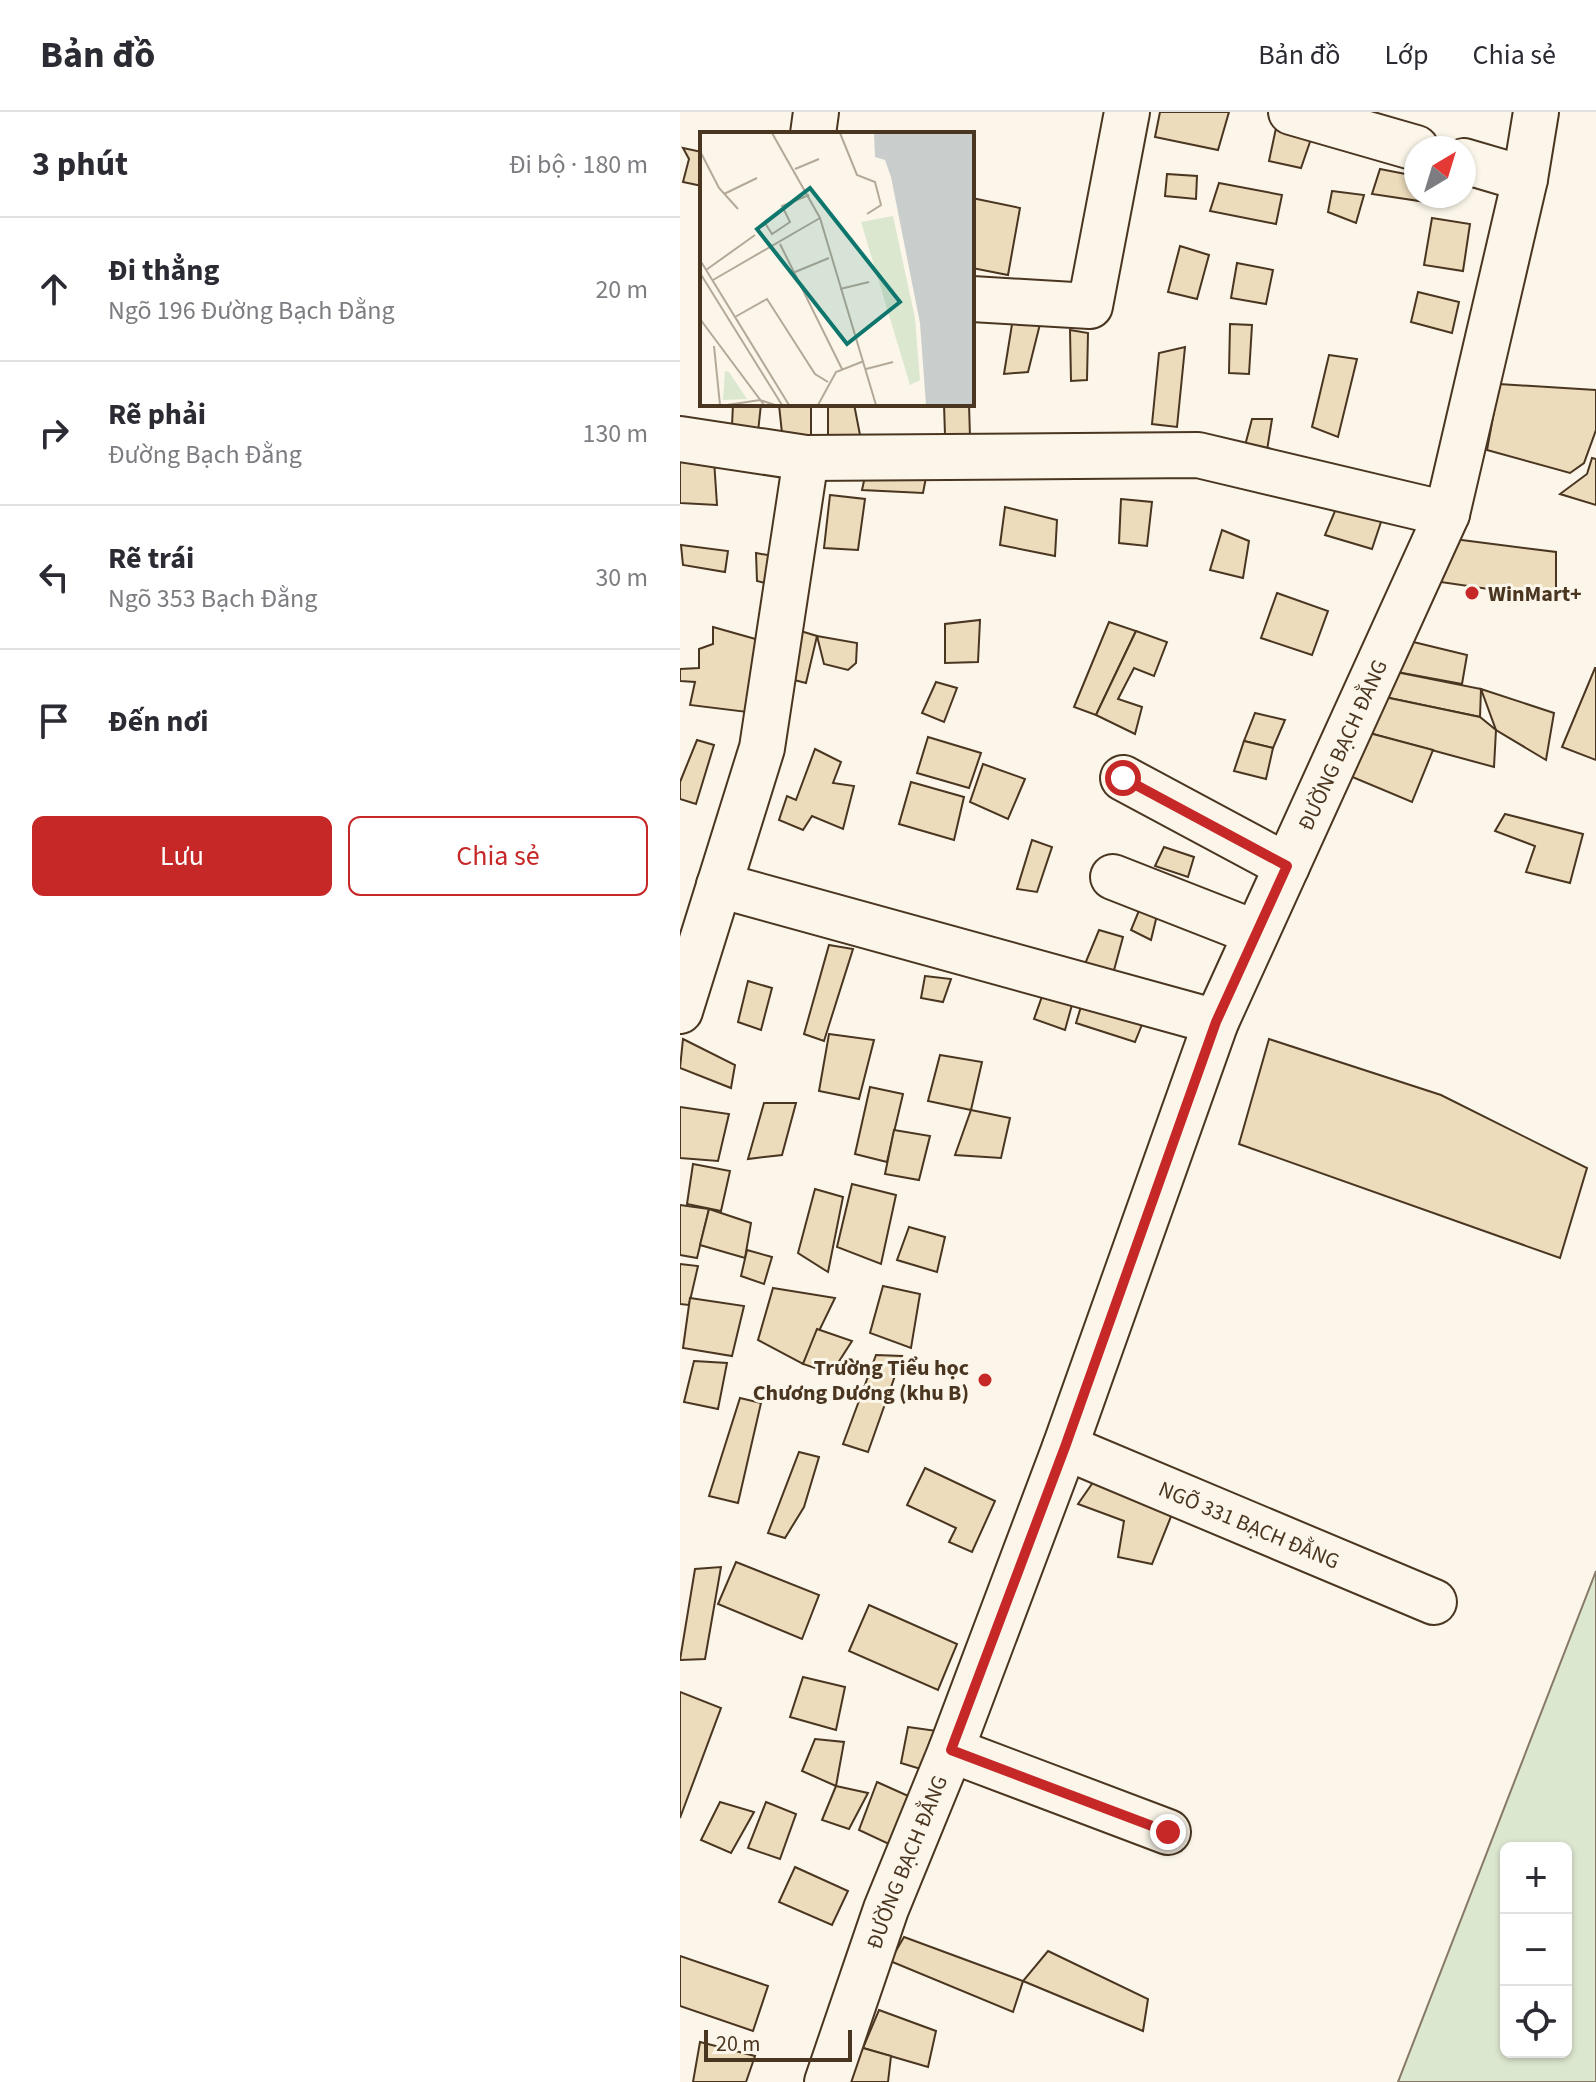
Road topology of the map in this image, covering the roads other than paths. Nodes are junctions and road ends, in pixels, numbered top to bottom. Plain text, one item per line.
1 (816, 112) edge
2 (1127, 112) edge
3 (1291, 112) edge
4 (1536, 112) edge
5 (813, 132) edge
6 (1404, 145) edge
7 (1476, 165) edge
8 (1525, 179) junction
9 (974, 299) edge
10 (680, 439) edge
11 (806, 458) junction
12 (1447, 514) junction
13 (1123, 778) dead end
14 (1287, 866) junction
15 (1113, 877) dead end
16 (719, 885) junction
17 (1256, 933) junction
18 (680, 1011) edge
19 (1216, 1022) junction
20 (1065, 1447) junction
21 (1434, 1602) dead end
22 (951, 1750) junction
23 (1168, 1832) dead end
24 (827, 2082) edge

1 - 5 street
2 - 9 street
3 - 6 street
4 - 8 street, ĐƯỜNG BẠCH ĐẰNG
7 - 8 street
8 - 12 street, ĐƯỜNG BẠCH ĐẰNG
10 - 11 street
11 - 12 street
11 - 16 street
12 - 14 street, ĐƯỜNG BẠCH ĐẰNG
13 - 14 street
14 - 17 street, ĐƯỜNG BẠCH ĐẰNG
15 - 17 street
16 - 18 street
16 - 19 street
17 - 19 street, ĐƯỜNG BẠCH ĐẰNG
19 - 20 street, ĐƯỜNG BẠCH ĐẰNG
20 - 21 street, NGÕ 331 BẠCH ĐẰNG
20 - 22 street, ĐƯỜNG BẠCH ĐẰNG
22 - 23 street
22 - 24 street, ĐƯỜNG BẠCH ĐẰNG

